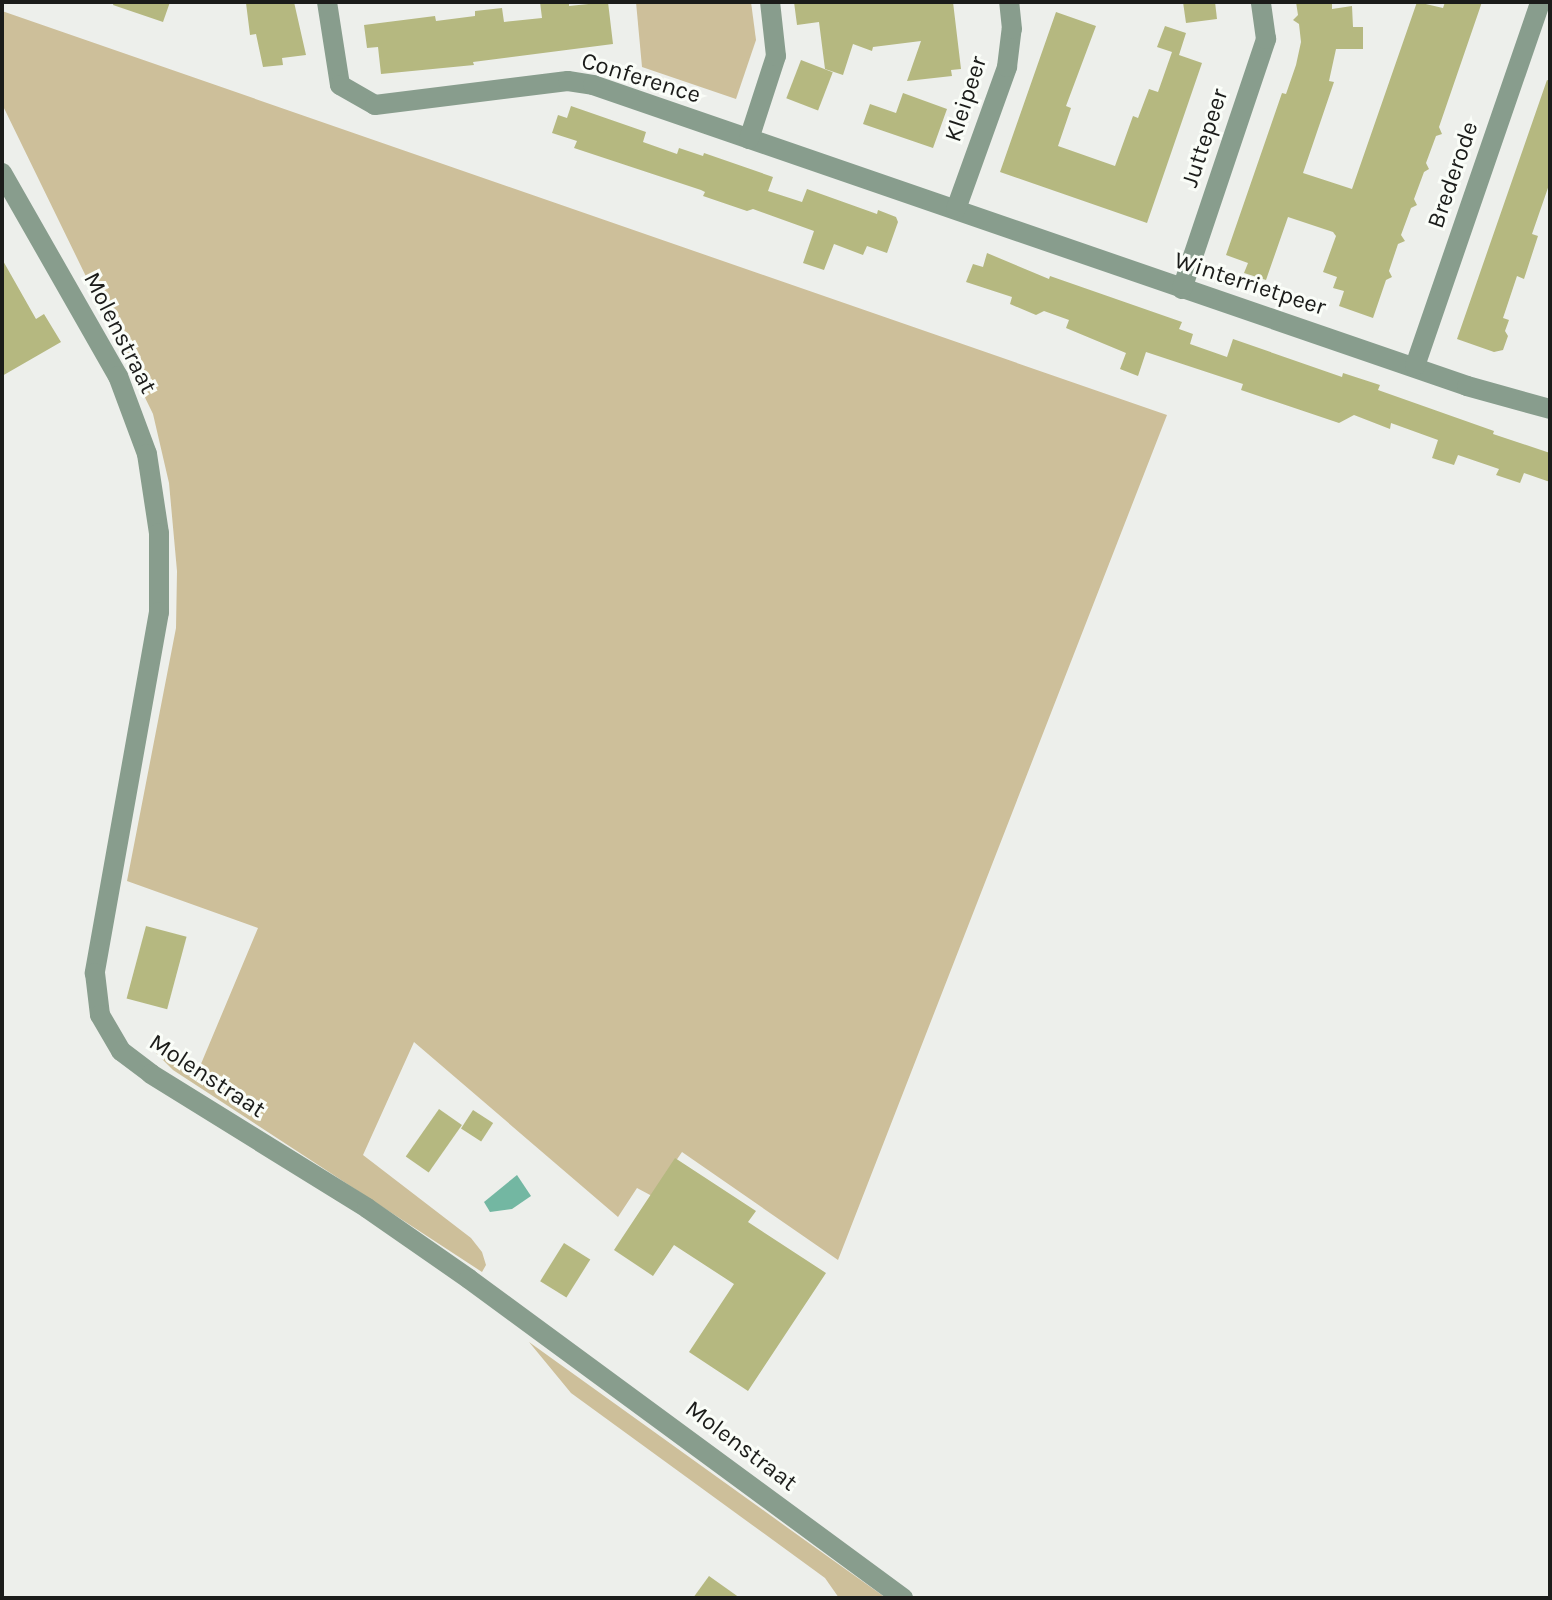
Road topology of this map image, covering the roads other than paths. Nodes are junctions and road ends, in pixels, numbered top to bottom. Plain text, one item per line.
1 (327, 2) edge
2 (770, 2) edge
3 (1009, 2) edge
4 (1261, 2) edge
5 (1540, 2) edge
6 (749, 139) junction
7 (2, 173) edge
8 (956, 209) junction
9 (1182, 289) junction
10 (1415, 366) junction
11 (1550, 409) edge
12 (903, 1598) edge

1 - 6 street, Conference
2 - 6 street
3 - 8 street, Kleipeer
4 - 9 street, Juttepeer
5 - 10 street, Brederode
6 - 8 street, Conference
7 - 12 street, Molenstraat
8 - 9 street, Winterrietpeer
9 - 10 street, Winterrietpeer
10 - 11 street, Winterrietpeer

